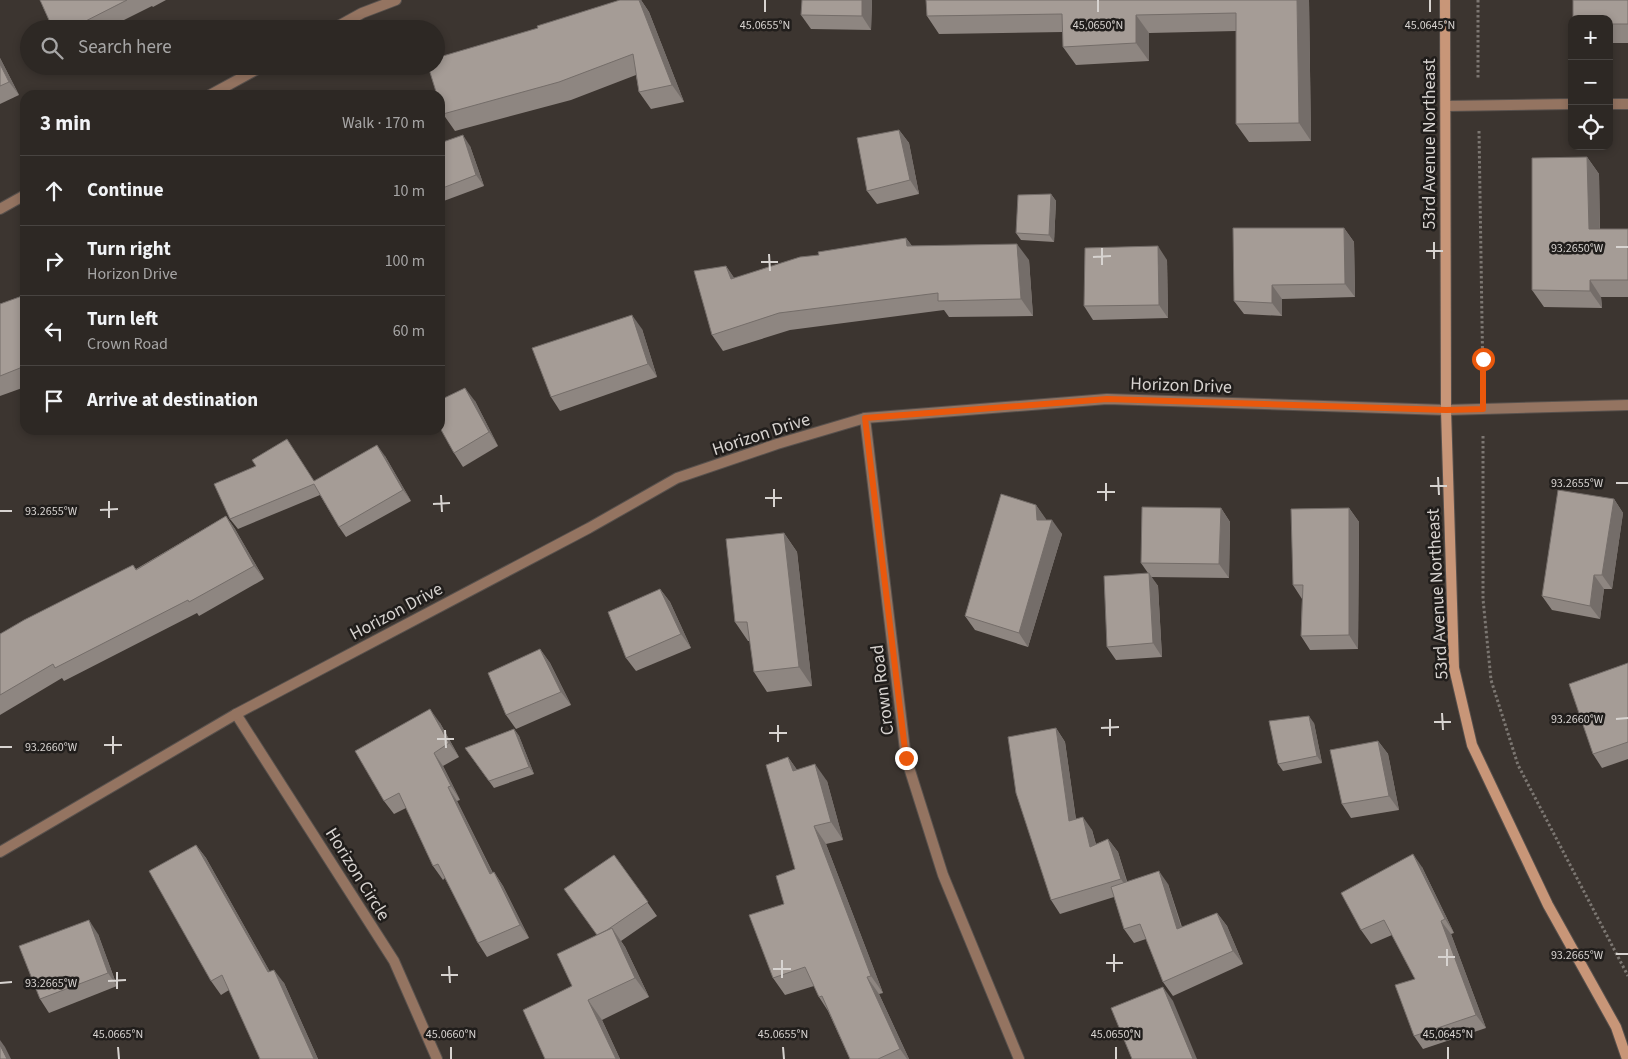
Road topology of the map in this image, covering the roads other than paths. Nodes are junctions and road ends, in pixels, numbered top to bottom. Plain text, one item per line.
1 (396, 0) edge
2 (1445, 0) edge
3 (349, 20) edge
4 (247, 75) edge
5 (219, 90) edge
6 (1568, 104) edge
7 (1613, 104) edge
8 (1628, 104) edge
9 (1446, 106) junction
10 (20, 198) edge
11 (0, 209) edge
12 (1628, 405) edge
13 (1446, 410) junction
14 (865, 418) junction
15 (236, 714) junction
16 (0, 852) edge
17 (437, 1059) edge
18 (1019, 1059) edge
19 (1627, 1059) edge

1 - 3 street
2 - 9 street, 53rd Avenue Northeast
4 - 5 street
6 - 9 street
7 - 8 street
9 - 13 street, 53rd Avenue Northeast
10 - 11 street
12 - 13 street, Horizon Drive
13 - 14 street, Horizon Drive
13 - 19 street, 53rd Avenue Northeast
14 - 15 street, Horizon Drive
14 - 18 street, Crown Road
15 - 16 street, Horizon Drive
15 - 17 street, Horizon Circle

